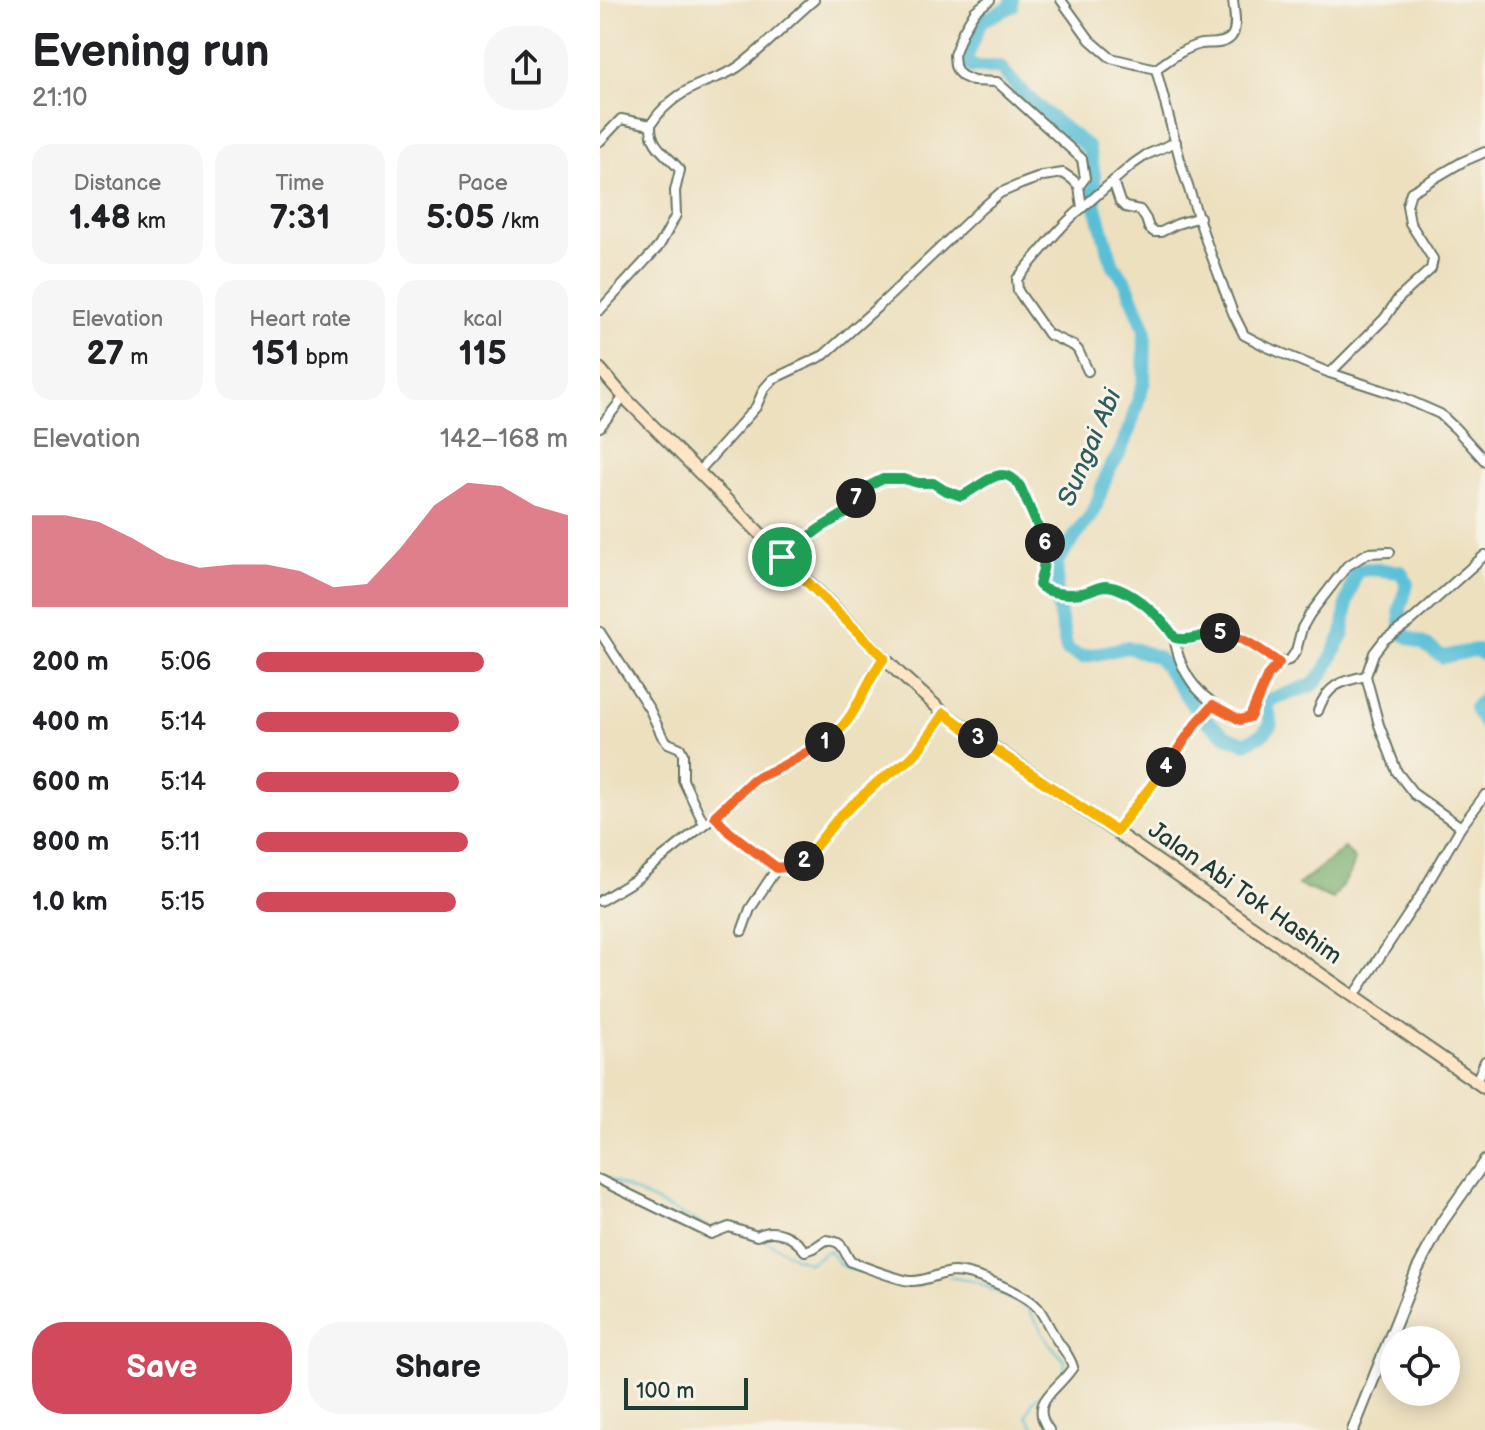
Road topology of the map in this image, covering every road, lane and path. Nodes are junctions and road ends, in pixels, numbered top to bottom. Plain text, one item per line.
1 (814, 0) edge
2 (990, 0) edge
3 (1061, 0) edge
4 (1233, 0) edge
5 (1156, 69) junction
6 (651, 125) junction
7 (600, 141) edge
8 (1176, 142) junction
9 (1485, 152) edge
10 (1113, 181) junction
11 (1079, 186) junction
12 (1082, 208) junction
13 (1200, 217) junction
14 (600, 310) edge
15 (600, 369) edge
16 (1088, 371) dead end
17 (1330, 373) junction
18 (624, 397) junction
19 (600, 427) edge
20 (1485, 461) edge
21 (699, 471) junction
22 (1390, 552) dead end
23 (1485, 555) edge
24 (782, 557) junction
25 (600, 632) edge
26 (1174, 636) junction
27 (884, 658) junction
28 (1279, 663) junction
29 (1366, 676) junction
30 (1213, 705) junction
31 (1318, 711) dead end
32 (944, 713) junction
33 (1485, 796) edge
34 (715, 816) junction
35 (704, 824) junction
36 (1461, 827) junction
37 (1116, 831) junction
38 (777, 868) junction
39 (600, 901) edge
40 (742, 931) dead end
41 (1354, 996) junction
42 (1485, 1061) edge
43 (1481, 1085) edge
44 (1485, 1161) edge
45 (600, 1180) edge
46 (1049, 1430) edge
47 (1353, 1430) edge

1 - 6 street
2 - 11 street
3 - 5 street
4 - 5 street
5 - 8 street
6 - 7 street
6 - 14 street
8 - 10 street
8 - 13 street
9 - 17 street
10 - 12 street
10 - 13 street
11 - 12 street
11 - 21 street
12 - 16 street
13 - 17 street
15 - 18 main road, Jalan Abi Tok Hashim
17 - 20 street
18 - 19 street
18 - 21 main road, Jalan Abi Tok Hashim
21 - 24 main road, Jalan Abi Tok Hashim
22 - 28 street
23 - 29 street
24 - 26 street
24 - 27 main road, Jalan Abi Tok Hashim
25 - 35 street
26 - 28 street
26 - 30 street
27 - 32 main road, Jalan Abi Tok Hashim
27 - 34 street
28 - 30 street
29 - 31 street
29 - 36 street
30 - 37 street
32 - 37 main road, Jalan Abi Tok Hashim
32 - 38 street
33 - 36 street
34 - 35 street
34 - 38 street
35 - 39 street
36 - 41 street
37 - 41 main road, Jalan Abi Tok Hashim
38 - 40 street
41 - 43 main road, Jalan Abi Tok Hashim
42 - 43 street
44 - 47 street
45 - 46 street

